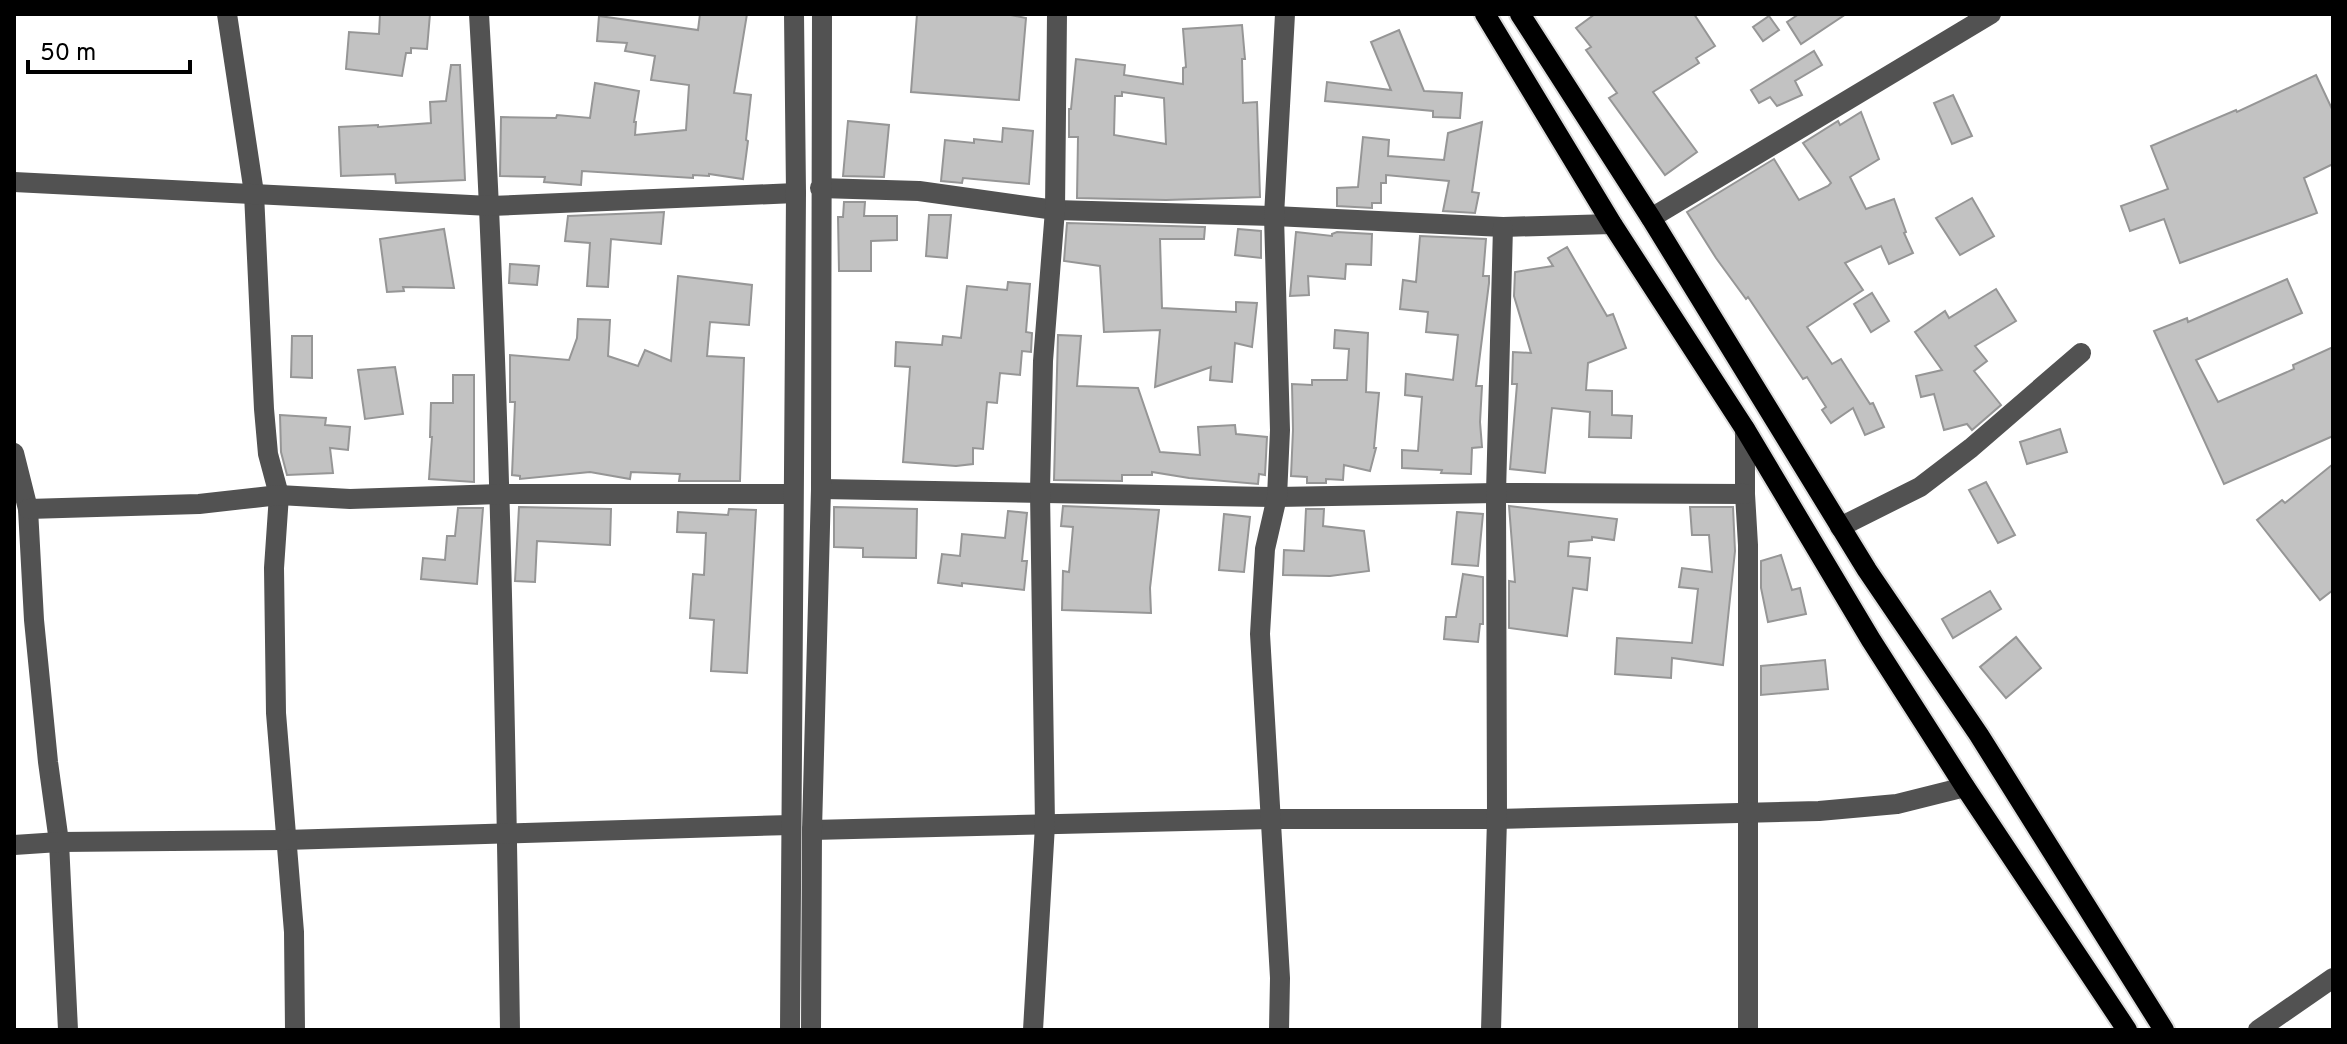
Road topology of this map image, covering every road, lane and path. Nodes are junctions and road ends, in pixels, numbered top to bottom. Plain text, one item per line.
1 (227, 14) edge
2 (479, 14) edge
3 (794, 14) edge
4 (822, 14) edge
5 (1057, 14) edge
6 (1285, 14) edge
7 (1485, 14) edge
8 (1520, 14) edge
9 (1991, 14) edge
10 (14, 182) edge
11 (820, 188) junction
12 (254, 193) junction
13 (796, 193) junction
14 (490, 206) junction
15 (1055, 210) junction
16 (1274, 216) junction
17 (1651, 218) junction
18 (1612, 224) junction
19 (1503, 227) junction
20 (2081, 353) dead end
21 (1745, 429) junction
22 (14, 453) edge
23 (821, 489) junction
24 (1040, 491) junction
25 (1496, 493) junction
26 (500, 494) junction
27 (793, 494) junction
28 (1745, 494) junction
29 (279, 495) junction
30 (1277, 497) junction
31 (28, 509) junction
32 (1840, 527) junction
33 (1965, 787) junction
34 (1747, 813) junction
35 (1271, 819) junction
36 (1497, 819) junction
37 (791, 825) junction
38 (1045, 825) junction
39 (812, 830) junction
40 (507, 834) junction
41 (285, 840) junction
42 (59, 842) junction
43 (14, 845) edge
44 (2333, 978) edge
45 (68, 1030) edge
46 (295, 1030) edge
47 (510, 1030) edge
48 (790, 1030) edge
49 (811, 1030) edge
50 (1033, 1030) edge
51 (1279, 1030) edge
52 (1491, 1030) edge
53 (1748, 1030) edge
54 (2127, 1030) edge
55 (2164, 1030) edge
56 (2258, 1030) edge

1 - 12 street
2 - 14 street
3 - 13 street
4 - 11 street
5 - 15 street
6 - 16 street
7 - 18 main road
8 - 17 main road
9 - 17 street
10 - 12 street
11 - 15 street
11 - 23 street
12 - 14 street
12 - 29 street
13 - 14 street
13 - 27 street
14 - 26 street
15 - 16 street
15 - 24 street
16 - 19 street
16 - 30 street
17 - 32 main road
18 - 19 street
18 - 21 main road
19 - 25 street
20 - 32 street
21 - 28 street
21 - 33 main road
22 - 31 street
23 - 24 street
23 - 39 street
24 - 30 street
24 - 38 street
25 - 28 street
25 - 30 street
25 - 36 street
26 - 27 street
26 - 29 street
26 - 40 street
27 - 37 street
28 - 34 street
29 - 31 street
29 - 41 street
30 - 35 street
31 - 42 street
32 - 55 main road
33 - 34 street
33 - 54 main road
34 - 36 street
34 - 53 street
35 - 36 street
35 - 38 street
35 - 51 street
36 - 52 street
37 - 40 street
37 - 48 street
38 - 39 street
38 - 50 street
39 - 49 street
40 - 41 street
40 - 47 street
41 - 42 street
41 - 46 street
42 - 43 street
42 - 45 street
44 - 56 street

